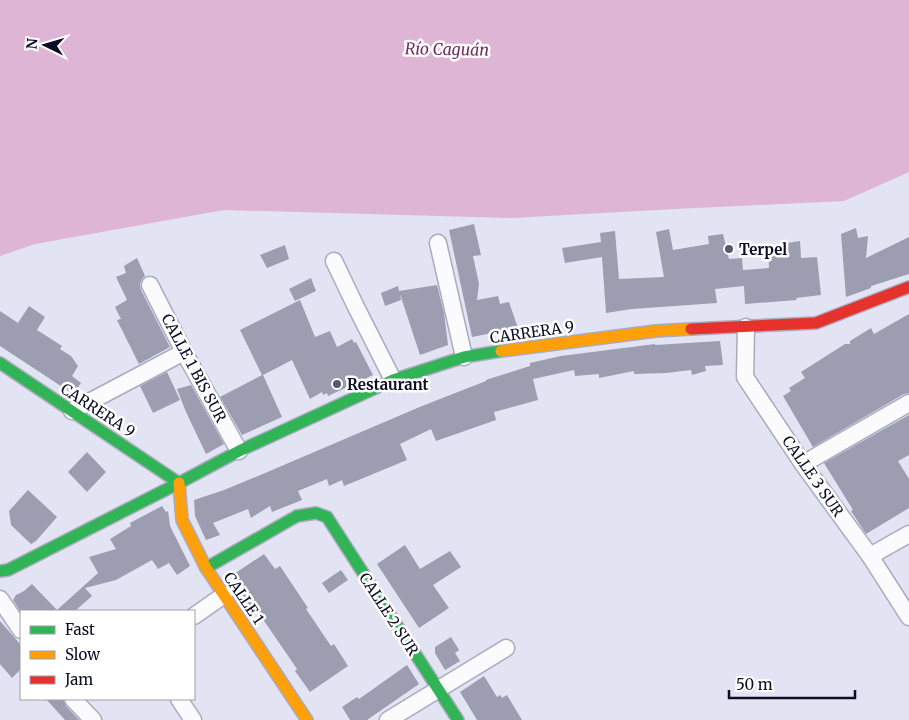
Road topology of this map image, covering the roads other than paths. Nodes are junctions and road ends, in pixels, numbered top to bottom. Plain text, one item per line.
1 (438, 244) dead end
2 (334, 261) dead end
3 (150, 285) dead end
4 (909, 286) edge
5 (746, 327) junction
6 (184, 352) junction
7 (464, 357) junction
8 (0, 363) edge
9 (393, 380) junction
10 (909, 403) edge
11 (72, 411) junction
12 (239, 452) junction
13 (803, 464) junction
14 (179, 483) junction
15 (909, 534) edge
16 (870, 556) junction
17 (206, 568) junction
18 (0, 571) edge
19 (224, 595) junction
20 (0, 599) edge
21 (195, 615) edge
22 (909, 617) edge
23 (20, 629) edge
24 (506, 648) dead end
25 (438, 689) junction
26 (74, 700) edge
27 (180, 700) edge
28 (93, 720) edge
29 (193, 720) edge
30 (307, 720) edge
31 (388, 720) edge
32 (458, 720) edge

1 - 7 street
2 - 9 street
3 - 6 street, CALLE 1 BIS SUR
4 - 5 main road, CARRERA 9
5 - 7 main road, CARRERA 9
5 - 13 street, CALLE 3 SUR
6 - 11 street
6 - 12 street, CALLE 1 BIS SUR
7 - 9 main road, CARRERA 9
8 - 11 main road, CARRERA 9
9 - 12 main road, CARRERA 9
10 - 13 street
11 - 14 main road, CARRERA 9
12 - 14 main road, CARRERA 9
13 - 16 street, CALLE 3 SUR
14 - 17 main road, CALLE 1
14 - 18 main road, CARRERA 9
15 - 16 street
16 - 22 street, CALLE 3 SUR
17 - 19 main road, CALLE 1
17 - 25 main road, CALLE 2 SUR
19 - 21 street
19 - 30 main road, CALLE 1
20 - 23 street
24 - 25 street
25 - 31 street
25 - 32 main road, CALLE 2 SUR
26 - 28 street
27 - 29 street

